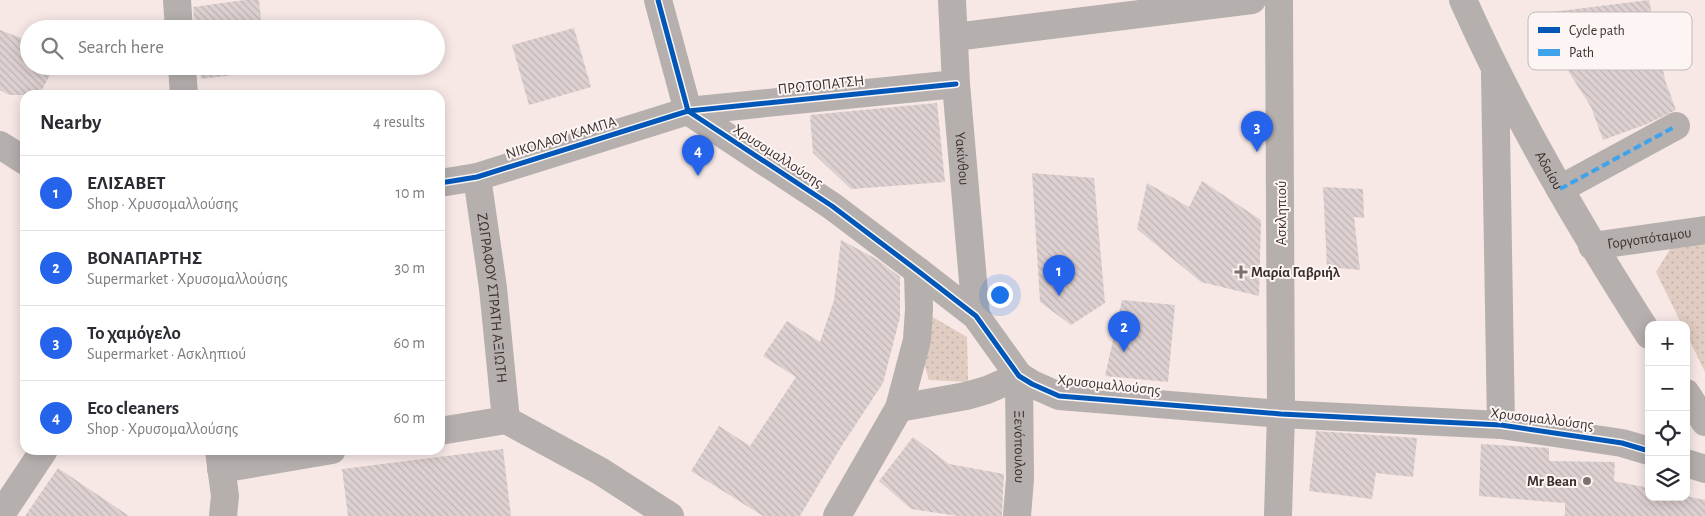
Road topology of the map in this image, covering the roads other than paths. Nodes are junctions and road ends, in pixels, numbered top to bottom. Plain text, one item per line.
1 (177, 0) edge
2 (658, 0) edge
3 (952, 0) edge
4 (1252, 0) edge
5 (1279, 0) edge
6 (1463, 0) edge
7 (178, 20) edge
8 (955, 38) junction
9 (1495, 71) junction
10 (183, 75) edge
11 (956, 84) junction
12 (184, 90) edge
13 (688, 111) junction
14 (1676, 126) dead end
15 (0, 145) edge
16 (20, 158) edge
17 (477, 177) junction
18 (445, 182) edge
19 (1560, 189) junction
20 (1705, 230) edge
21 (1592, 246) junction
22 (918, 272) junction
23 (976, 316) junction
24 (1645, 329) edge
25 (1020, 376) junction
26 (1690, 399) edge
27 (899, 408) junction
28 (1281, 414) junction
29 (506, 420) junction
30 (1705, 422) edge
31 (1501, 425) junction
32 (445, 430) edge
33 (1645, 450) edge
34 (41, 455) edge
35 (276, 455) edge
36 (220, 460) edge
37 (1690, 464) edge
38 (1705, 469) edge
39 (0, 516) edge
40 (223, 516) edge
41 (670, 516) edge
42 (837, 516) edge
43 (1017, 516) edge
44 (1278, 516) edge

1 - 7 street
2 - 13 street
3 - 8 street, Υακίνθου
4 - 8 street
5 - 28 street, Ασκληπιού
6 - 9 street, Αδαίου
8 - 11 street, Υακίνθου
9 - 19 street, Αδαίου
9 - 31 street
10 - 12 street
11 - 13 street, ΠΡΩΤΟΠΑΤΣΗ
11 - 23 street, Υακίνθου
13 - 17 street, ΝΙΚΟΛΑΟΥ ΚΑΜΠΑ
13 - 22 street, Χρυσομαλλούσης
14 - 19 street
15 - 16 street
17 - 18 street, ΝΙΚΟΛΑΟΥ ΚΑΜΠΑ
17 - 29 street, ΖΩΓΡΑΦΟΥ ΣΤΡΑΤΗ ΑΞΙΩΤΗ
19 - 21 street, Αδαίου
20 - 21 street, Γοργοπόταμου
21 - 24 street, Αδαίου
22 - 23 street, Χρυσομαλλούσης
22 - 27 street
23 - 25 street, Χρυσομαλλούσης
25 - 27 street
25 - 28 street, Χρυσομαλλούσης
25 - 43 street, Ξενόπουλου
26 - 30 street
27 - 42 street
28 - 31 street, Χρυσομαλλούσης
28 - 44 street, Ασκληπιού
29 - 32 street
29 - 41 street
31 - 33 street, Χρυσομαλλούσης
34 - 39 street
35 - 36 street
36 - 40 street
37 - 38 street

